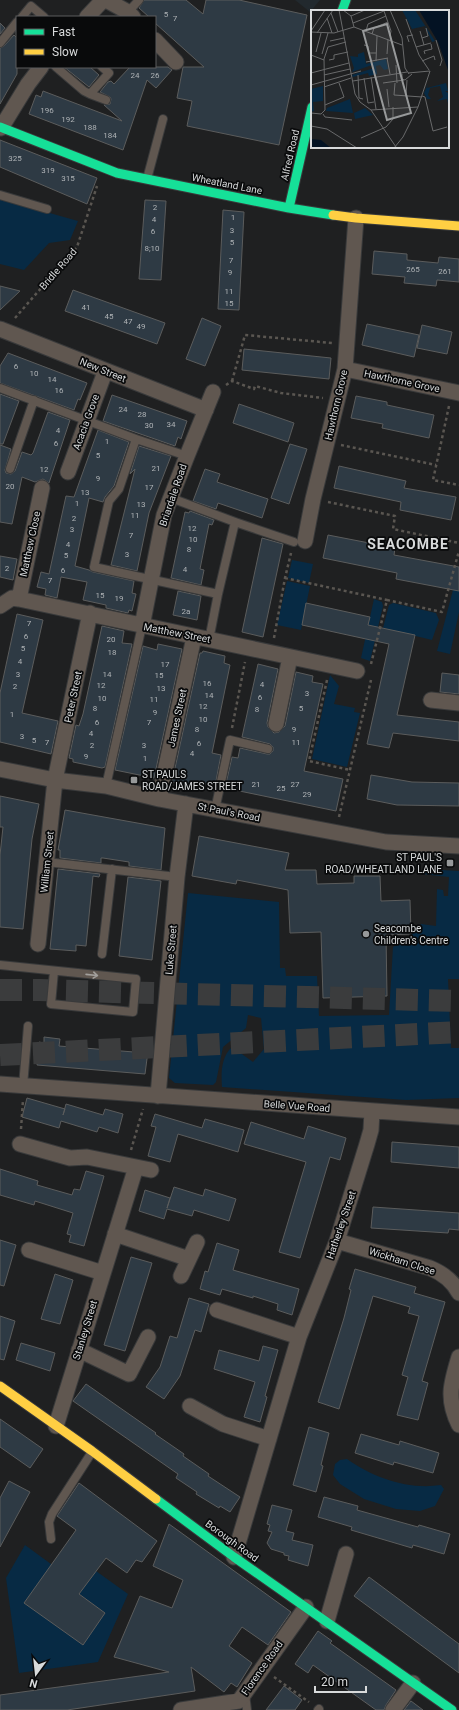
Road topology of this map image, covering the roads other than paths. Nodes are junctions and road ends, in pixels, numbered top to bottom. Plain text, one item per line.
1 (105, 0) edge
2 (139, 0) edge
3 (346, 0) edge
4 (342, 10) edge
5 (130, 15) edge
6 (23, 16) edge
7 (43, 16) edge
8 (88, 16) edge
9 (16, 23) edge
10 (156, 41) edge
11 (0, 43) edge
12 (176, 62) dead end
13 (40, 68) edge
14 (57, 68) edge
15 (103, 68) edge
16 (90, 94) junction
17 (106, 100) dead end
18 (311, 111) edge
19 (163, 119) dead end
20 (0, 128) edge
21 (147, 179) junction
22 (0, 195) edge
23 (289, 208) junction
24 (46, 209) dead end
25 (356, 218) junction
26 (459, 226) edge
27 (1, 332) edge
28 (345, 369) junction
29 (105, 372) junction
30 (0, 388) edge
31 (213, 392) road end
32 (456, 393) edge
33 (34, 400) junction
34 (206, 410) junction
35 (87, 420) junction
36 (136, 439) junction
37 (187, 456) junction
38 (10, 469) dead end
39 (68, 472) dead end
40 (42, 488) dead end
41 (171, 498) junction
42 (235, 522) junction
43 (299, 542) joint
44 (152, 579) junction
45 (218, 594) junction
46 (19, 599) junction
47 (0, 606) edge
48 (90, 613) junction
49 (142, 626) junction
50 (202, 638) junction
51 (290, 657) junction
52 (364, 670) road end
53 (431, 700) dead end
54 (459, 703) edge
55 (276, 724) dead end
56 (268, 749) dead end
57 (0, 769) edge
58 (55, 780) junction
59 (106, 786) junction
60 (159, 799) junction
61 (186, 804) junction
62 (215, 810) junction
63 (459, 846) edge
64 (47, 862) junction
65 (112, 870) junction
66 (177, 877) junction
67 (38, 944) dead end
68 (102, 954) dead end
69 (0, 965) edge
70 (54, 970) junction
71 (28, 1026) dead end
72 (0, 1084) edge
73 (22, 1086) junction
74 (146, 1095) junction
75 (372, 1111) junction
76 (459, 1117) edge
77 (20, 1144) road end
78 (131, 1166) junction
79 (151, 1170) dead end
80 (115, 1234) junction
81 (337, 1241) junction
82 (197, 1242) dead end
83 (29, 1250) dead end
84 (189, 1259) junction
85 (103, 1273) junction
86 (181, 1276) dead end
87 (459, 1293) edge
88 (217, 1310) dead end
89 (299, 1336) junction
90 (148, 1337) dead end
91 (79, 1350) junction
92 (459, 1357) edge
93 (0, 1386) edge
94 (190, 1406) dead end
95 (459, 1425) edge
96 (56, 1426) junction
97 (269, 1439) junction
98 (92, 1451) junction
99 (50, 1539) dead end
100 (346, 1554) dead end
101 (234, 1557) junction
102 (306, 1607) junction
103 (327, 1621) junction
104 (413, 1683) junction
105 (244, 1694) junction
106 (181, 1710) edge
107 (247, 1710) edge
108 (393, 1710) edge
109 (452, 1710) edge

1 - 5 street
1 - 8 street
2 - 5 lane
3 - 4 street
6 - 7 lane
9 - 11 lane
10 - 12 street
13 - 20 street
14 - 16 lane
15 - 16 lane
16 - 17 lane
18 - 23 street, Alfred Road
19 - 21 lane
20 - 21 street, Wheatland Lane
21 - 23 street, Wheatland Lane
22 - 24 lane
23 - 25 street, Wheatland Lane
25 - 26 street, Wheatland Lane
25 - 28 street, Hawthorn Grove
27 - 29 street, New Street
28 - 32 street, Hawthorne Grove
28 - 43 street, Hawthorn Grove
29 - 34 street, New Street
29 - 35 street, Acacia Grove
30 - 33 lane
31 - 34 street, Briardale Road
33 - 35 lane
33 - 38 lane
34 - 37 street, Briardale Road
35 - 36 lane
35 - 39 street, Acacia Grove
36 - 37 lane
36 - 44 lane
37 - 41 street, Briardale Road
40 - 46 street, Matthew Close
41 - 42 lane
41 - 44 street, Briardale Road
42 - 43 lane
42 - 45 lane
44 - 45 lane
44 - 49 street, Briardale Road
45 - 50 lane
46 - 47 street
46 - 48 street, Matthew Street
48 - 49 street, Matthew Street
48 - 58 street, Peter Street
49 - 50 street, Matthew Street
49 - 59 lane
50 - 51 street, Matthew Street
50 - 60 street, James Street
51 - 52 street, Matthew Street
51 - 55 street
53 - 54 street
56 - 62 lane
57 - 58 street, St Paul's Road
58 - 59 street, St Paul's Road
58 - 64 street, William Street
59 - 60 street, St Paul's Road
60 - 61 street, St Paul's Road
61 - 62 street, St Paul's Road
61 - 66 street, Luke Street
62 - 63 street, St Paul's Road
64 - 65 lane
64 - 67 street, William Street
65 - 66 lane
65 - 68 lane
66 - 74 street, Luke Street
69 - 70 lane
70 -> 70 lane
71 - 73 lane
72 - 73 street
73 - 74 street, Belle Vue Road
74 - 75 street, Belle Vue Road
75 - 76 street, Belle Vue Road
75 - 81 street, Hatherley Street
77 - 78 street
78 - 79 street
78 - 80 street, Stanley Street
80 - 84 street
80 - 85 street, Stanley Street
81 - 87 street, Wickham Close
81 - 89 street, Hatherley Street
82 - 84 street
83 - 85 street
84 - 86 street
85 - 91 street, Stanley Street
88 - 89 street
89 - 97 street, Hatherley Street
90 - 91 street
91 - 96 street, Stanley Street
92 - 95 street
93 - 96 street, Borough Road
94 - 97 street
96 - 98 street, Borough Road
97 - 101 street, Hatherley Street
98 - 99 lane
98 - 101 street, Borough Road
100 - 103 street
101 - 102 street, Borough Road
102 - 103 street, Borough Road
102 - 105 street, Florence Road
103 - 104 street, Borough Road
104 - 108 street
104 - 109 street, Borough Road
105 - 106 street, Florence Road
105 - 107 lane

